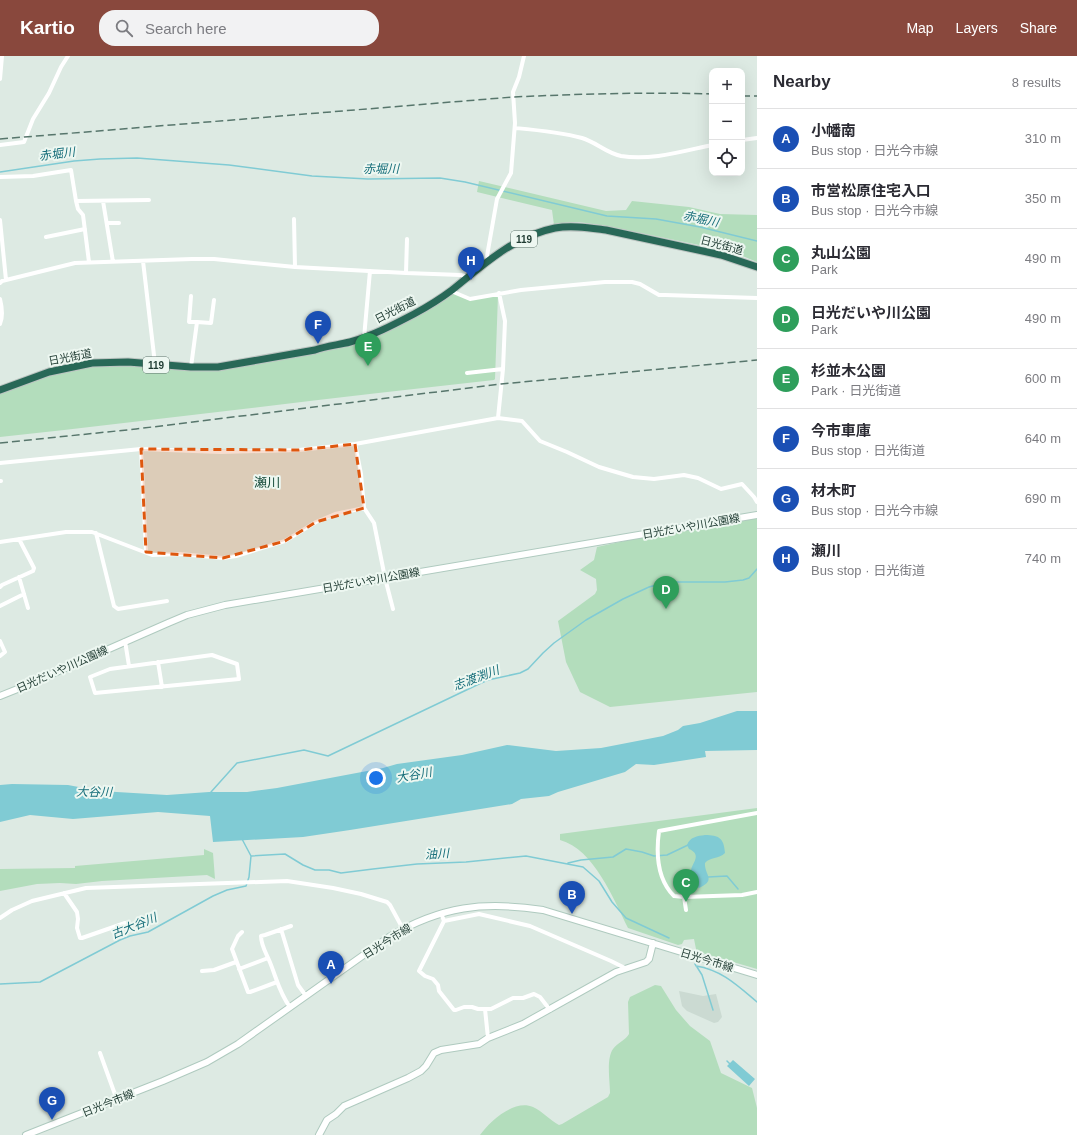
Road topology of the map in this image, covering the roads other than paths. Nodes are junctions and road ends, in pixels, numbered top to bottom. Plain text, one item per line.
1 (2, 56) edge
2 (68, 56) edge
3 (524, 56) edge
4 (0, 79) edge
5 (515, 128) junction
6 (757, 138) edge
7 (745, 140) edge
8 (0, 146) edge
9 (709, 146) edge
10 (0, 177) edge
11 (149, 200) dead end
12 (76, 201) junction
13 (103, 201) junction
14 (294, 219) dead end
15 (0, 220) edge
16 (119, 223) dead end
17 (107, 224) junction
18 (84, 229) junction
19 (46, 237) dead end
20 (407, 239) dead end
21 (143, 260) junction
22 (89, 262) junction
23 (113, 262) junction
24 (488, 262) junction
25 (295, 267) junction
26 (757, 267) edge
27 (370, 271) junction
28 (406, 273) junction
29 (468, 277) junction
30 (6, 280) junction
31 (0, 283) edge
32 (451, 291) junction
33 (499, 293) junction
34 (191, 296) dead end
35 (757, 298) edge
36 (0, 300) edge
37 (214, 300) dead end
38 (197, 322) junction
39 (0, 324) edge
40 (364, 338) junction
41 (155, 365) junction
42 (191, 368) junction
43 (503, 369) junction
44 (467, 373) dead end
45 (0, 390) edge
46 (498, 418) junction
47 (355, 444) junction
48 (140, 449) junction
49 (0, 463) edge
50 (755, 496) edge
51 (757, 502) edge
52 (364, 508) junction
53 (757, 514) edge
54 (96, 533) junction
55 (19, 539) junction
56 (0, 542) edge
57 (146, 552) junction
58 (18, 577) junction
59 (385, 578) junction
60 (0, 587) edge
61 (24, 594) junction
62 (167, 601) dead end
63 (0, 606) edge
64 (28, 608) dead end
65 (393, 609) dead end
66 (0, 641) edge
67 (125, 641) junction
68 (0, 656) edge
69 (158, 662) junction
70 (129, 666) junction
71 (162, 687) junction
72 (0, 696) edge
73 (757, 813) edge
74 (757, 892) edge
75 (64, 893) junction
76 (684, 897) junction
77 (686, 910) dead end
78 (441, 913) junction
79 (0, 918) edge
80 (444, 921) junction
81 (125, 923) dead end
82 (290, 926) dead end
83 (281, 929) junction
84 (403, 929) junction
85 (242, 932) dead end
86 (654, 943) junction
87 (268, 958) junction
88 (236, 962) junction
89 (625, 968) junction
90 (239, 969) junction
91 (202, 971) dead end
92 (757, 975) edge
93 (277, 982) junction
94 (306, 996) junction
95 (290, 1007) junction
96 (485, 1009) junction
97 (550, 1010) junction
98 (488, 1038) junction
99 (100, 1053) dead end
100 (117, 1100) junction
101 (26, 1135) edge
102 (318, 1135) edge

1 - 4 street
2 - 8 street
3 - 5 street
5 - 9 street
5 - 24 street
6 - 7 street
10 - 12 street
11 - 13 street
12 - 13 street
12 - 18 street
13 - 17 street
14 - 25 street
15 - 30 street
16 - 17 street
17 - 23 street
18 - 19 street
18 - 22 street
20 - 28 street
21 - 23 street
21 - 25 street
21 - 41 street
22 - 23 street
22 - 30 street
24 - 26 highway, 日光街道 / 119
24 - 29 highway, 日光街道 / 119
25 - 27 street
27 - 28 street
27 - 40 street
28 - 29 street
29 - 32 highway, 日光街道 / 119
30 - 31 street
32 - 33 street
32 - 40 highway, 日光街道 / 119
33 - 35 street
33 - 43 street
34 - 38 street
36 - 39 street
37 - 38 street
38 - 42 street
40 - 42 highway, 日光街道 / 119
41 - 42 highway, 日光街道 / 119
41 - 45 highway, 日光街道 / 119
43 - 44 street
43 - 46 street
46 - 47 street
46 - 50 street
47 - 48 street
47 - 52 street
48 - 49 street
48 - 57 street
50 - 51 street
52 - 57 street
52 - 59 street
53 - 59 main road, 日光だいや川公園線
54 - 55 street
54 - 57 street
54 - 62 street
55 - 56 street
55 - 58 street
58 - 60 street
58 - 61 street
59 - 65 street
59 - 67 main road, 日光だいや川公園線
61 - 63 street
61 - 64 street
66 - 68 street
67 - 70 street
67 - 72 main road, 日光だいや川公園線
69 - 70 street
69 - 71 street
69 - 71 street
70 - 71 street
73 - 76 street
74 - 76 street
75 - 79 street
75 - 81 street
75 - 84 street
76 - 77 street
78 - 80 street
78 - 84 main road, 日光今市線
78 - 86 main road, 日光今市線
80 - 89 street
80 - 96 street
82 - 83 street
83 - 87 street
83 - 94 street
84 - 94 main road, 日光今市線
85 - 88 street
86 - 89 main road
86 - 92 main road, 日光今市線
87 - 90 street
87 - 93 street
88 - 90 street
88 - 91 street
89 - 97 main road
90 - 93 street
93 - 95 street
94 - 95 main road, 日光今市線
95 - 100 main road, 日光今市線
96 - 97 street
96 - 98 street
97 - 98 main road
98 - 102 main road
99 - 100 street
100 - 101 main road, 日光今市線

